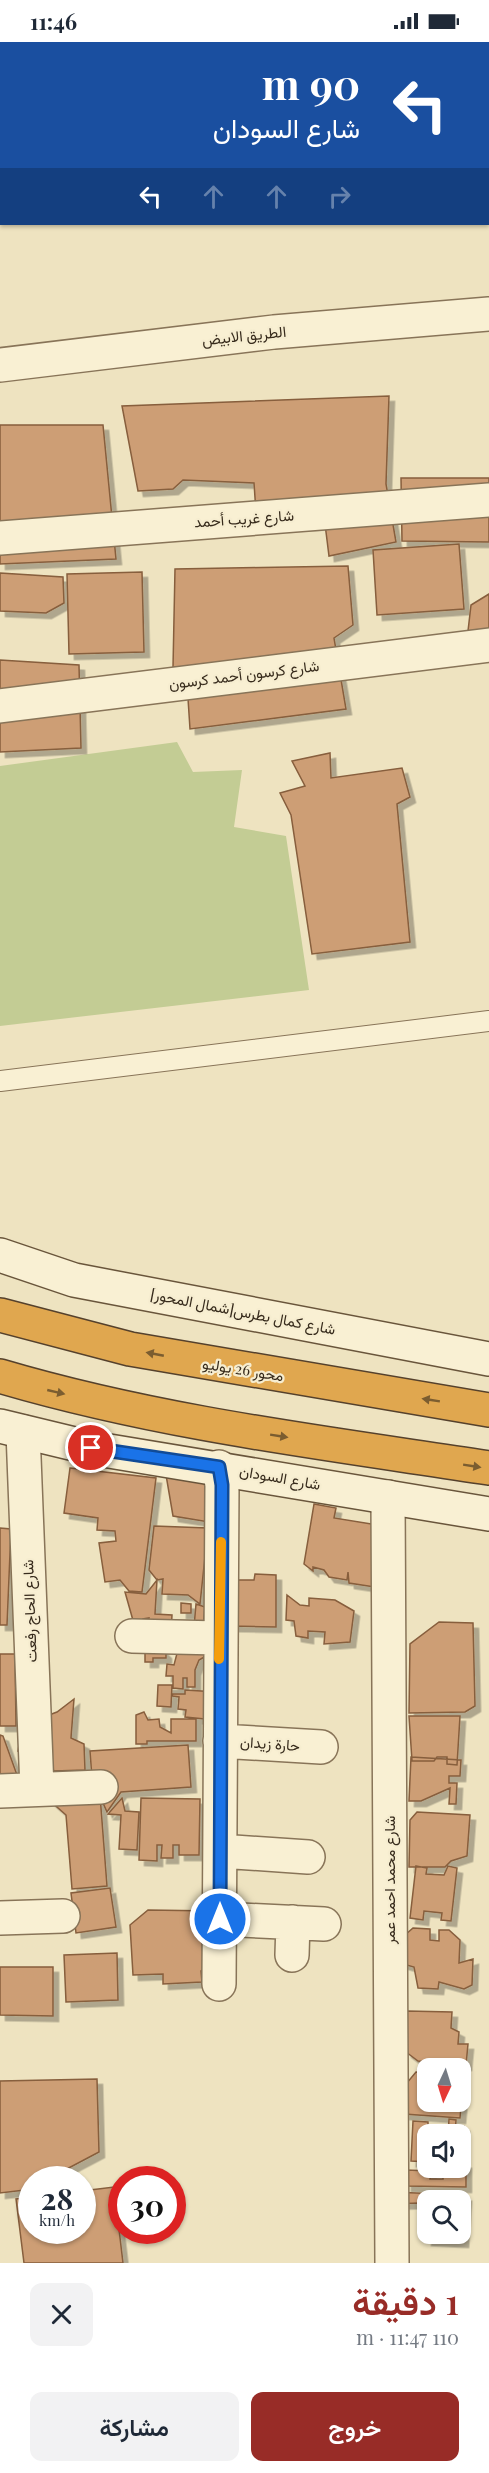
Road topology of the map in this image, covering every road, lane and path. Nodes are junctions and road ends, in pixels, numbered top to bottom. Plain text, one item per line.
1 (489, 314) edge
2 (0, 365) edge
3 (489, 500) edge
4 (0, 538) edge
5 (489, 645) edge
6 (0, 706) edge
7 (489, 1021) edge
8 (0, 1081) edge
9 (0, 1255) edge
10 (0, 1315) edge
11 (489, 1359) edge
12 (0, 1376) edge
13 (489, 1410) edge
14 (11, 1429) edge
15 (219, 1467) junction
16 (489, 1468) edge
17 (388, 1497) junction
18 (489, 1514) edge
19 (132, 1636) dead end
20 (219, 1638) junction
21 (220, 1741) junction
22 (321, 1748) dead end
23 (101, 1786) dead end
24 (37, 1789) junction
25 (0, 1791) edge
26 (220, 1851) junction
27 (308, 1857) dead end
28 (63, 1916) dead end
29 (0, 1918) edge
30 (220, 1919) junction
31 (292, 1955) dead end
32 (219, 1984) dead end
33 (392, 2263) edge

1 - 2 street, الطريق الابيض
3 - 4 street, شارع غريب أحمد
5 - 6 street, شارع كرسون أحمد كرسون
7 - 8 lane
9 - 11 street, شارع كمال بطرس[شمال المحور]
13 -> 10 highway, محور 26 يوليو
12 -> 16 highway
14 - 15 street, شارع السودان
14 - 24 street, شارع الحاج رفعت
15 - 17 street, شارع السودان
15 - 20 street
17 - 18 street, شارع السودان
17 - 33 street, شارع محمد احمد عمر
19 - 20 street
20 - 21 street
21 - 22 street, حارة زيدان
21 - 26 street
23 - 24 street
24 - 25 street
26 - 27 street
26 - 30 street
28 - 29 street
30 - 31 street
30 - 32 street

